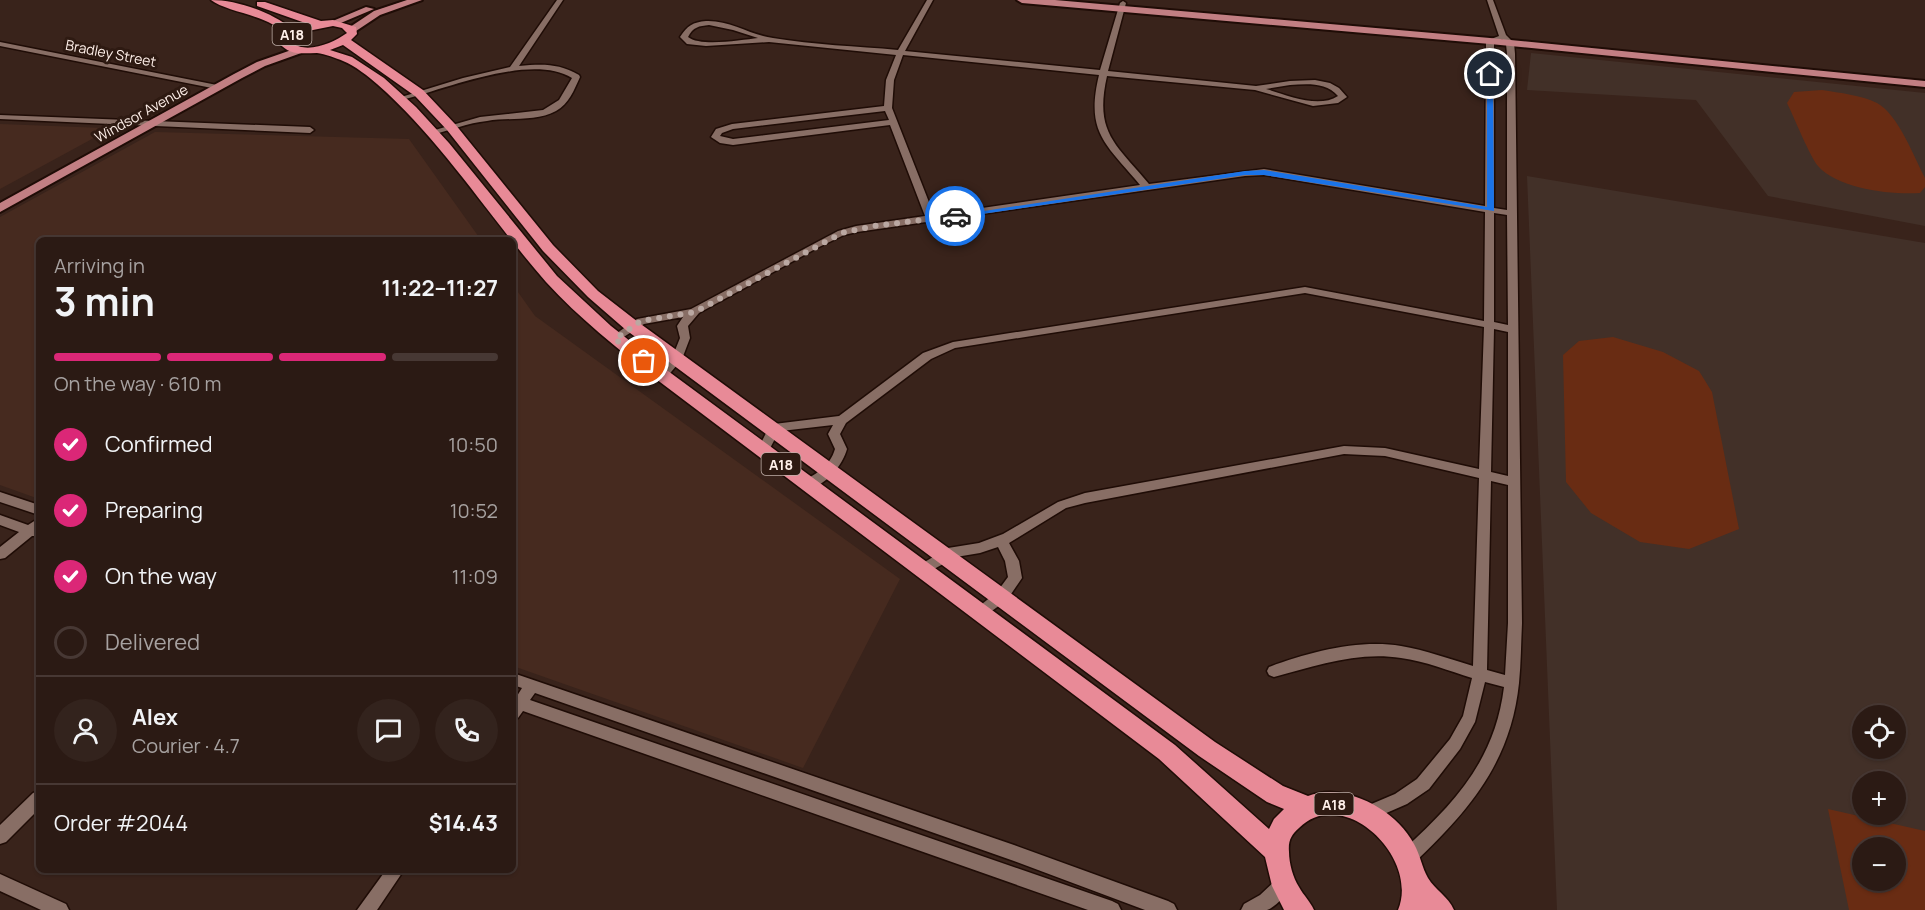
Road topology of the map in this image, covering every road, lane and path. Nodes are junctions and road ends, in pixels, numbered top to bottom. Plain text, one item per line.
1 (216, 0) edge
2 (251, 0) edge
3 (396, 0) edge
4 (417, 0) edge
5 (560, 0) edge
6 (930, 0) edge
7 (1022, 0) edge
8 (1029, 0) edge
9 (1091, 0) edge
10 (1490, 0) edge
11 (1123, 6) junction
12 (333, 23) junction
13 (319, 24) junction
14 (349, 35) junction
15 (287, 39) junction
16 (769, 40) junction
17 (1507, 40) junction
18 (1490, 41) junction
19 (0, 44) edge
20 (309, 50) junction
21 (901, 53) junction
22 (514, 67) junction
23 (1104, 73) junction
24 (1925, 76) edge
25 (1925, 84) edge
26 (204, 85) junction
27 (217, 87) junction
28 (1256, 88) junction
29 (410, 95) junction
30 (888, 108) junction
31 (0, 117) edge
32 (1490, 118) junction
33 (137, 122) junction
34 (893, 122) junction
35 (1511, 122) junction
36 (152, 124) junction
37 (451, 127) junction
38 (310, 130) dead end
39 (432, 132) junction
40 (469, 148) junction
41 (450, 155) junction
42 (500, 188) junction
43 (1147, 188) junction
44 (482, 194) junction
45 (0, 197) edge
46 (0, 208) edge
47 (1491, 210) junction
48 (1510, 213) junction
49 (930, 219) junction
50 (532, 242) junction
51 (695, 312) junction
52 (1489, 325) junction
53 (632, 326) junction
54 (1511, 329) junction
55 (615, 339) junction
56 (677, 359) junction
57 (662, 375) junction
58 (842, 420) junction
59 (773, 430) junction
60 (763, 451) junction
61 (830, 471) junction
62 (1485, 475) junction
63 (1512, 481) junction
64 (807, 484) junction
65 (0, 497) edge
66 (36, 509) edge
67 (0, 520) edge
68 (36, 529) edge
69 (1001, 541) junction
70 (0, 554) edge
71 (946, 556) junction
72 (923, 570) junction
73 (1002, 596) junction
74 (982, 612) junction
75 (1274, 671) dead end
76 (1480, 674) junction
77 (516, 680) edge
78 (1512, 683) junction
79 (532, 686) junction
80 (516, 705) edge
81 (516, 706) edge
82 (36, 801) edge
83 (1306, 807) junction
84 (1368, 813) junction
85 (0, 836) edge
86 (1275, 850) junction
87 (1014, 853) junction
88 (1409, 856) junction
89 (394, 873) edge
90 (1007, 873) junction
91 (0, 882) edge
92 (1283, 885) junction
93 (1416, 885) junction
94 (60, 910) edge
95 (366, 910) edge
96 (1112, 910) edge
97 (1168, 910) edge
98 (1250, 910) edge
99 (1301, 910) edge
100 (1411, 910) edge
101 (1441, 910) edge

1 - 15 highway, A18
2 - 13 highway, A18
3 - 12 main road
4 - 14 main road
5 - 22 street
6 - 21 street
7 - 8 main road
8 - 11 main road
9 - 11 main road
10 - 17 street
11 - 17 main road
11 - 18 main road
11 - 23 street
12 - 13 highway, A18
12 - 14 highway, A18
13 - 15 highway, A18
14 - 20 highway, A18
14 - 29 highway, A18
15 - 20 highway, A18
15 - 26 main road, Windsor Avenue
16 - 16 street
16 - 21 street
17 - 18 street
17 - 24 main road
17 - 25 main road
17 - 35 street
18 - 32 street
19 - 26 street, Bradley Street
20 - 27 main road, Windsor Avenue
20 - 29 highway, A18
21 - 23 street
21 - 30 street
22 - 29 street
22 - 37 street
23 - 28 street
23 - 43 street
26 - 27 street, Bradley Street
26 - 33 main road, Windsor Avenue
27 - 36 main road, Windsor Avenue
28 - 28 street
29 - 37 highway, A18
29 - 39 highway, A18
30 - 34 street
30 - 34 street
31 - 33 street
32 - 35 street
32 - 47 street
33 - 36 street
33 - 45 main road, Windsor Avenue
34 - 49 street
35 - 48 street
36 - 38 street
36 - 46 main road, Windsor Avenue
37 - 39 street
37 - 40 highway, A18
39 - 41 highway, A18
40 - 41 highway
40 - 42 highway, A18
41 - 44 highway, A18
42 - 44 highway
42 - 50 highway, A18
43 - 47 street
43 - 49 street
44 - 50 highway, A18
47 - 48 street
47 - 52 street
48 - 54 street
49 - 51 street
50 - 53 highway, A18
50 - 55 highway, A18
51 - 53 street
51 - 56 street
52 - 54 street
52 - 58 street
52 - 62 street
53 - 55 street
53 - 56 highway, A18
54 - 63 street
55 - 57 highway, A18
56 - 57 street
56 - 59 highway, A18
57 - 60 highway, A18
58 - 59 street
58 - 61 street
59 - 60 street
59 - 61 highway, A18
60 - 64 highway, A18
61 - 64 street
61 - 71 highway, A18
62 - 63 street
62 - 69 street
62 - 76 street
63 - 78 street
64 - 72 highway, A18
65 - 66 street
67 - 68 street
68 - 70 street
69 - 71 street
69 - 73 street
71 - 72 street
71 - 73 highway, A18
72 - 74 highway, A18
73 - 74 street
73 - 83 highway, A18
74 - 86 highway, A18
75 - 76 street
76 - 78 street
76 - 84 street
77 - 79 street
78 - 88 street
79 - 80 street
79 - 87 street
81 - 90 street
82 - 85 street
83 - 84 highway, A18
83 - 86 highway, A18
84 - 88 highway, A18
86 - 92 highway
87 - 90 street
87 - 97 street
88 - 93 highway, A18
89 - 95 street
90 - 96 street
91 - 94 street
92 - 98 street
92 - 99 highway
93 - 100 highway, A18
93 - 101 highway

